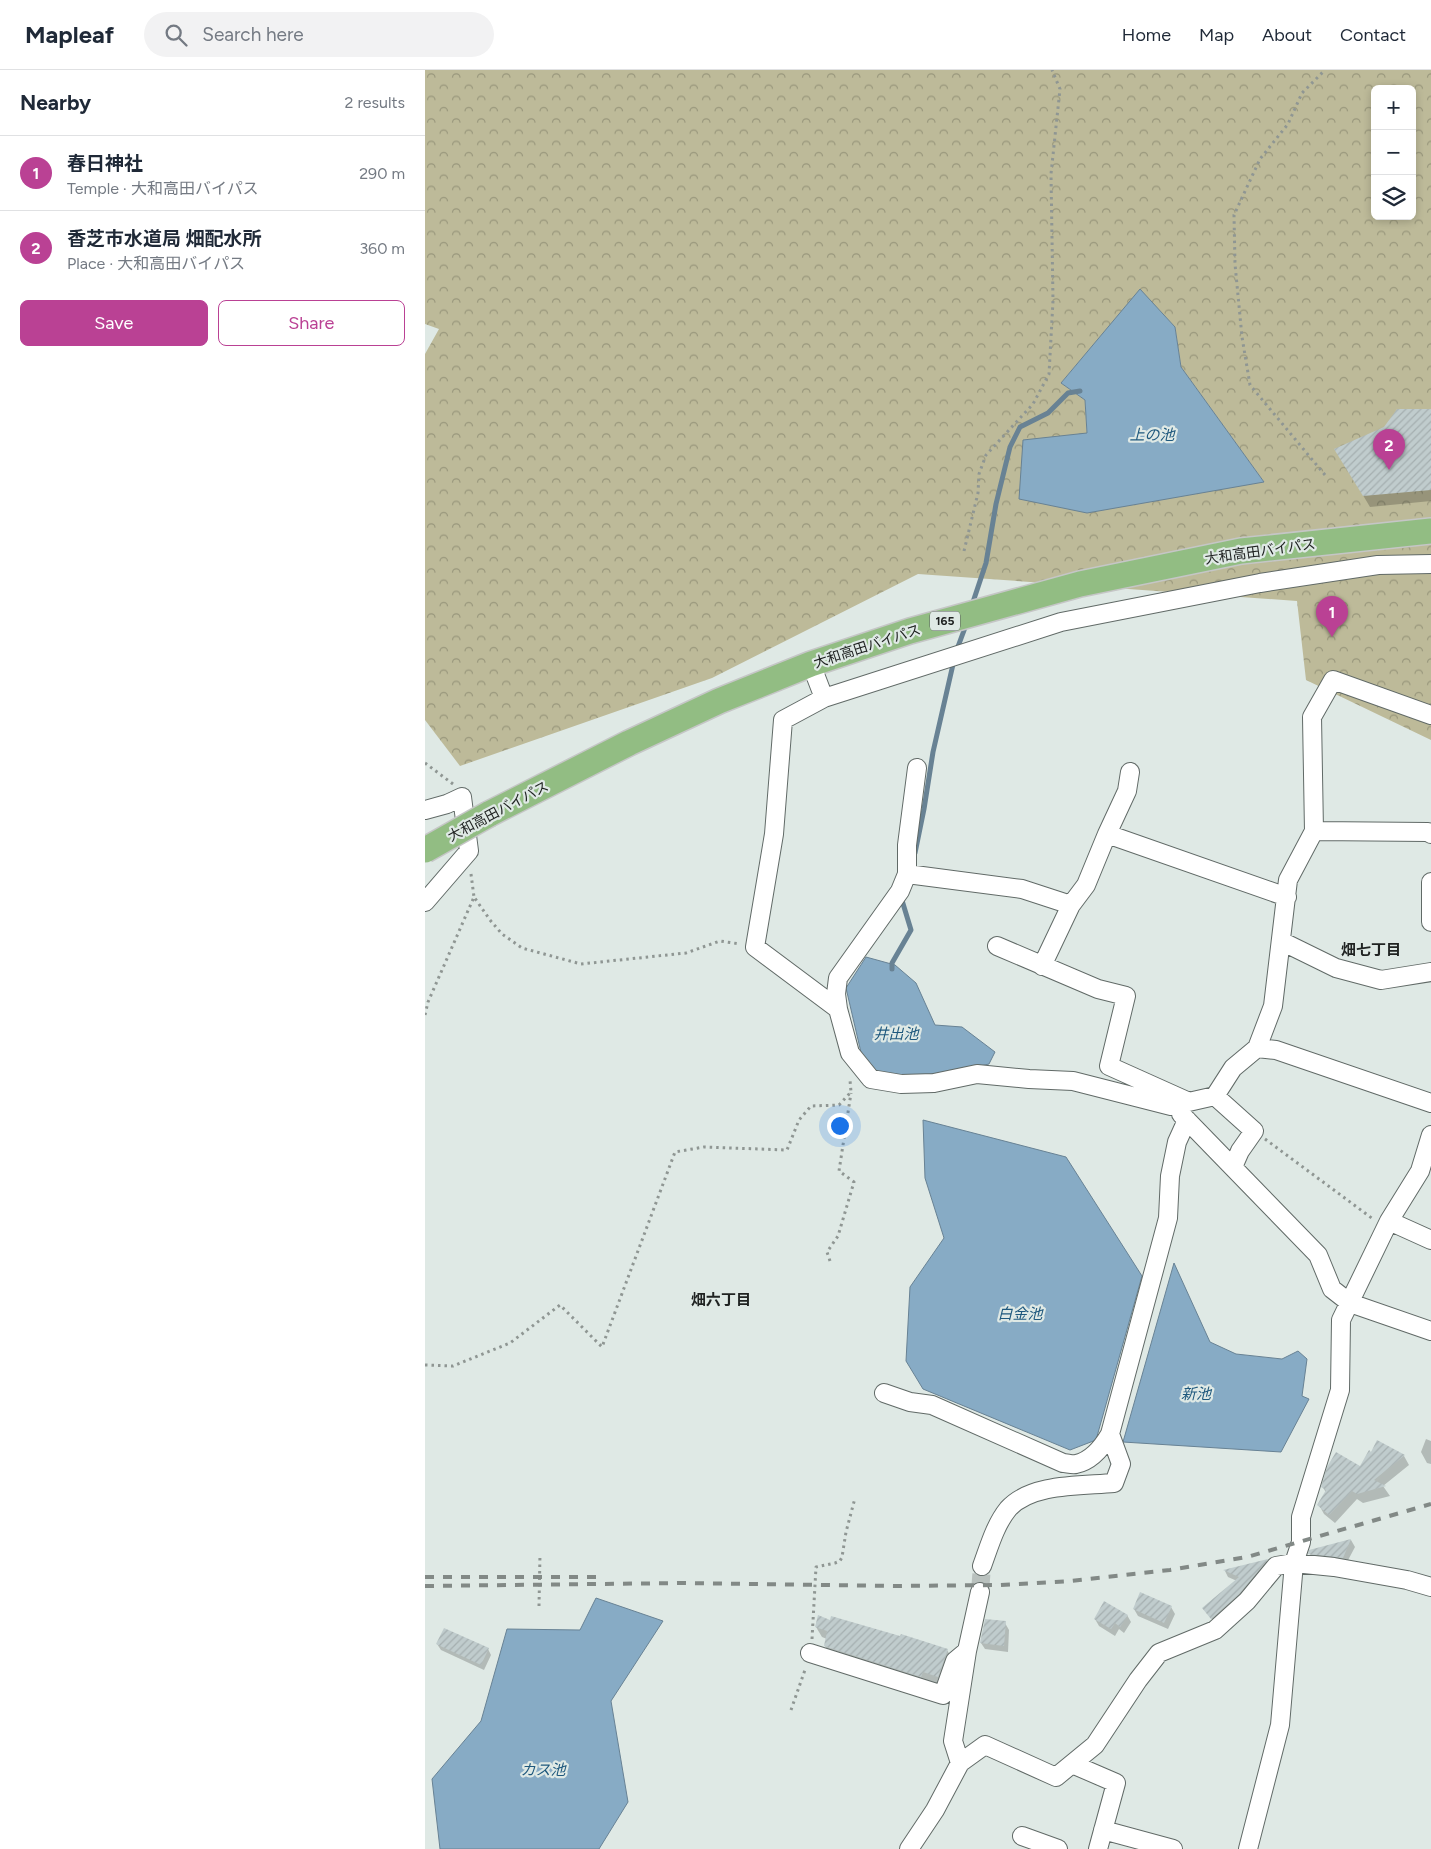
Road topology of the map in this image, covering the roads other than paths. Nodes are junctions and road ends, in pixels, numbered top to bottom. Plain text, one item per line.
1 (1431, 531) edge
2 (1376, 536) junction
3 (1431, 564) edge
4 (1378, 566) junction
5 (811, 664) junction
6 (824, 698) junction
7 (1431, 715) edge
8 (917, 768) dead end
9 (1130, 772) dead end
10 (425, 810) edge
11 (1314, 831) junction
12 (1107, 834) junction
13 (1431, 834) edge
14 (425, 850) edge
15 (907, 874) junction
16 (1431, 882) edge
17 (1287, 897) junction
18 (425, 902) edge
19 (1071, 905) junction
20 (1431, 922) edge
21 (1281, 941) junction
22 (997, 946) dead end
23 (1042, 966) junction
24 (1431, 972) edge
25 (838, 1009) junction
26 (1257, 1048) junction
27 (1215, 1096) junction
28 (1431, 1103) edge
29 (1180, 1104) junction
30 (1187, 1120) junction
31 (1431, 1135) edge
32 (1233, 1167) junction
33 (1387, 1224) junction
34 (1431, 1240) edge
35 (1350, 1302) junction
36 (1431, 1331) edge
37 (884, 1393) dead end
38 (1110, 1434) junction
39 (1293, 1563) junction
40 (982, 1566) tunnel mouth
41 (1431, 1587) edge
42 (980, 1592) tunnel mouth
43 (967, 1651) junction
44 (810, 1653) dead end
45 (960, 1762) junction
46 (1072, 1764) junction
47 (1103, 1830) junction
48 (1022, 1836) dead end
49 (909, 1849) edge
50 (1058, 1849) edge
51 (1098, 1849) edge
52 (1173, 1849) edge
53 (1248, 1849) edge

1 - 2 highway, 大和高田バイパス / 165
2 - 4 street
2 - 5 highway, 大和高田バイパス / 165
3 - 4 street
4 - 6 street
5 - 6 street
5 - 14 highway, 大和高田バイパス / 165, bridge
6 - 25 street
7 - 11 street
8 - 15 street
9 - 12 street
10 - 18 street
11 - 13 street
11 - 17 street
12 - 17 street
12 - 19 street
15 - 19 street
15 - 25 street
16 - 20 street
17 - 21 street
19 - 23 street
21 - 24 street
21 - 26 street
22 - 23 street
23 - 29 street
25 - 29 street
26 - 27 street
26 - 28 street
27 - 29 street
27 - 32 street
29 - 30 street
30 - 32 street
30 - 38 street
31 - 33 street
32 - 35 street
33 - 34 street
33 - 35 street
35 - 36 street
35 - 39 street
37 - 38 street
38 - 40 street
39 - 41 street
39 - 46 street
39 - 53 street
42 - 43 street
43 - 44 street
43 - 45 street
45 - 46 street
45 - 49 street
46 - 47 street
47 - 51 street
47 - 52 street
48 - 50 street

